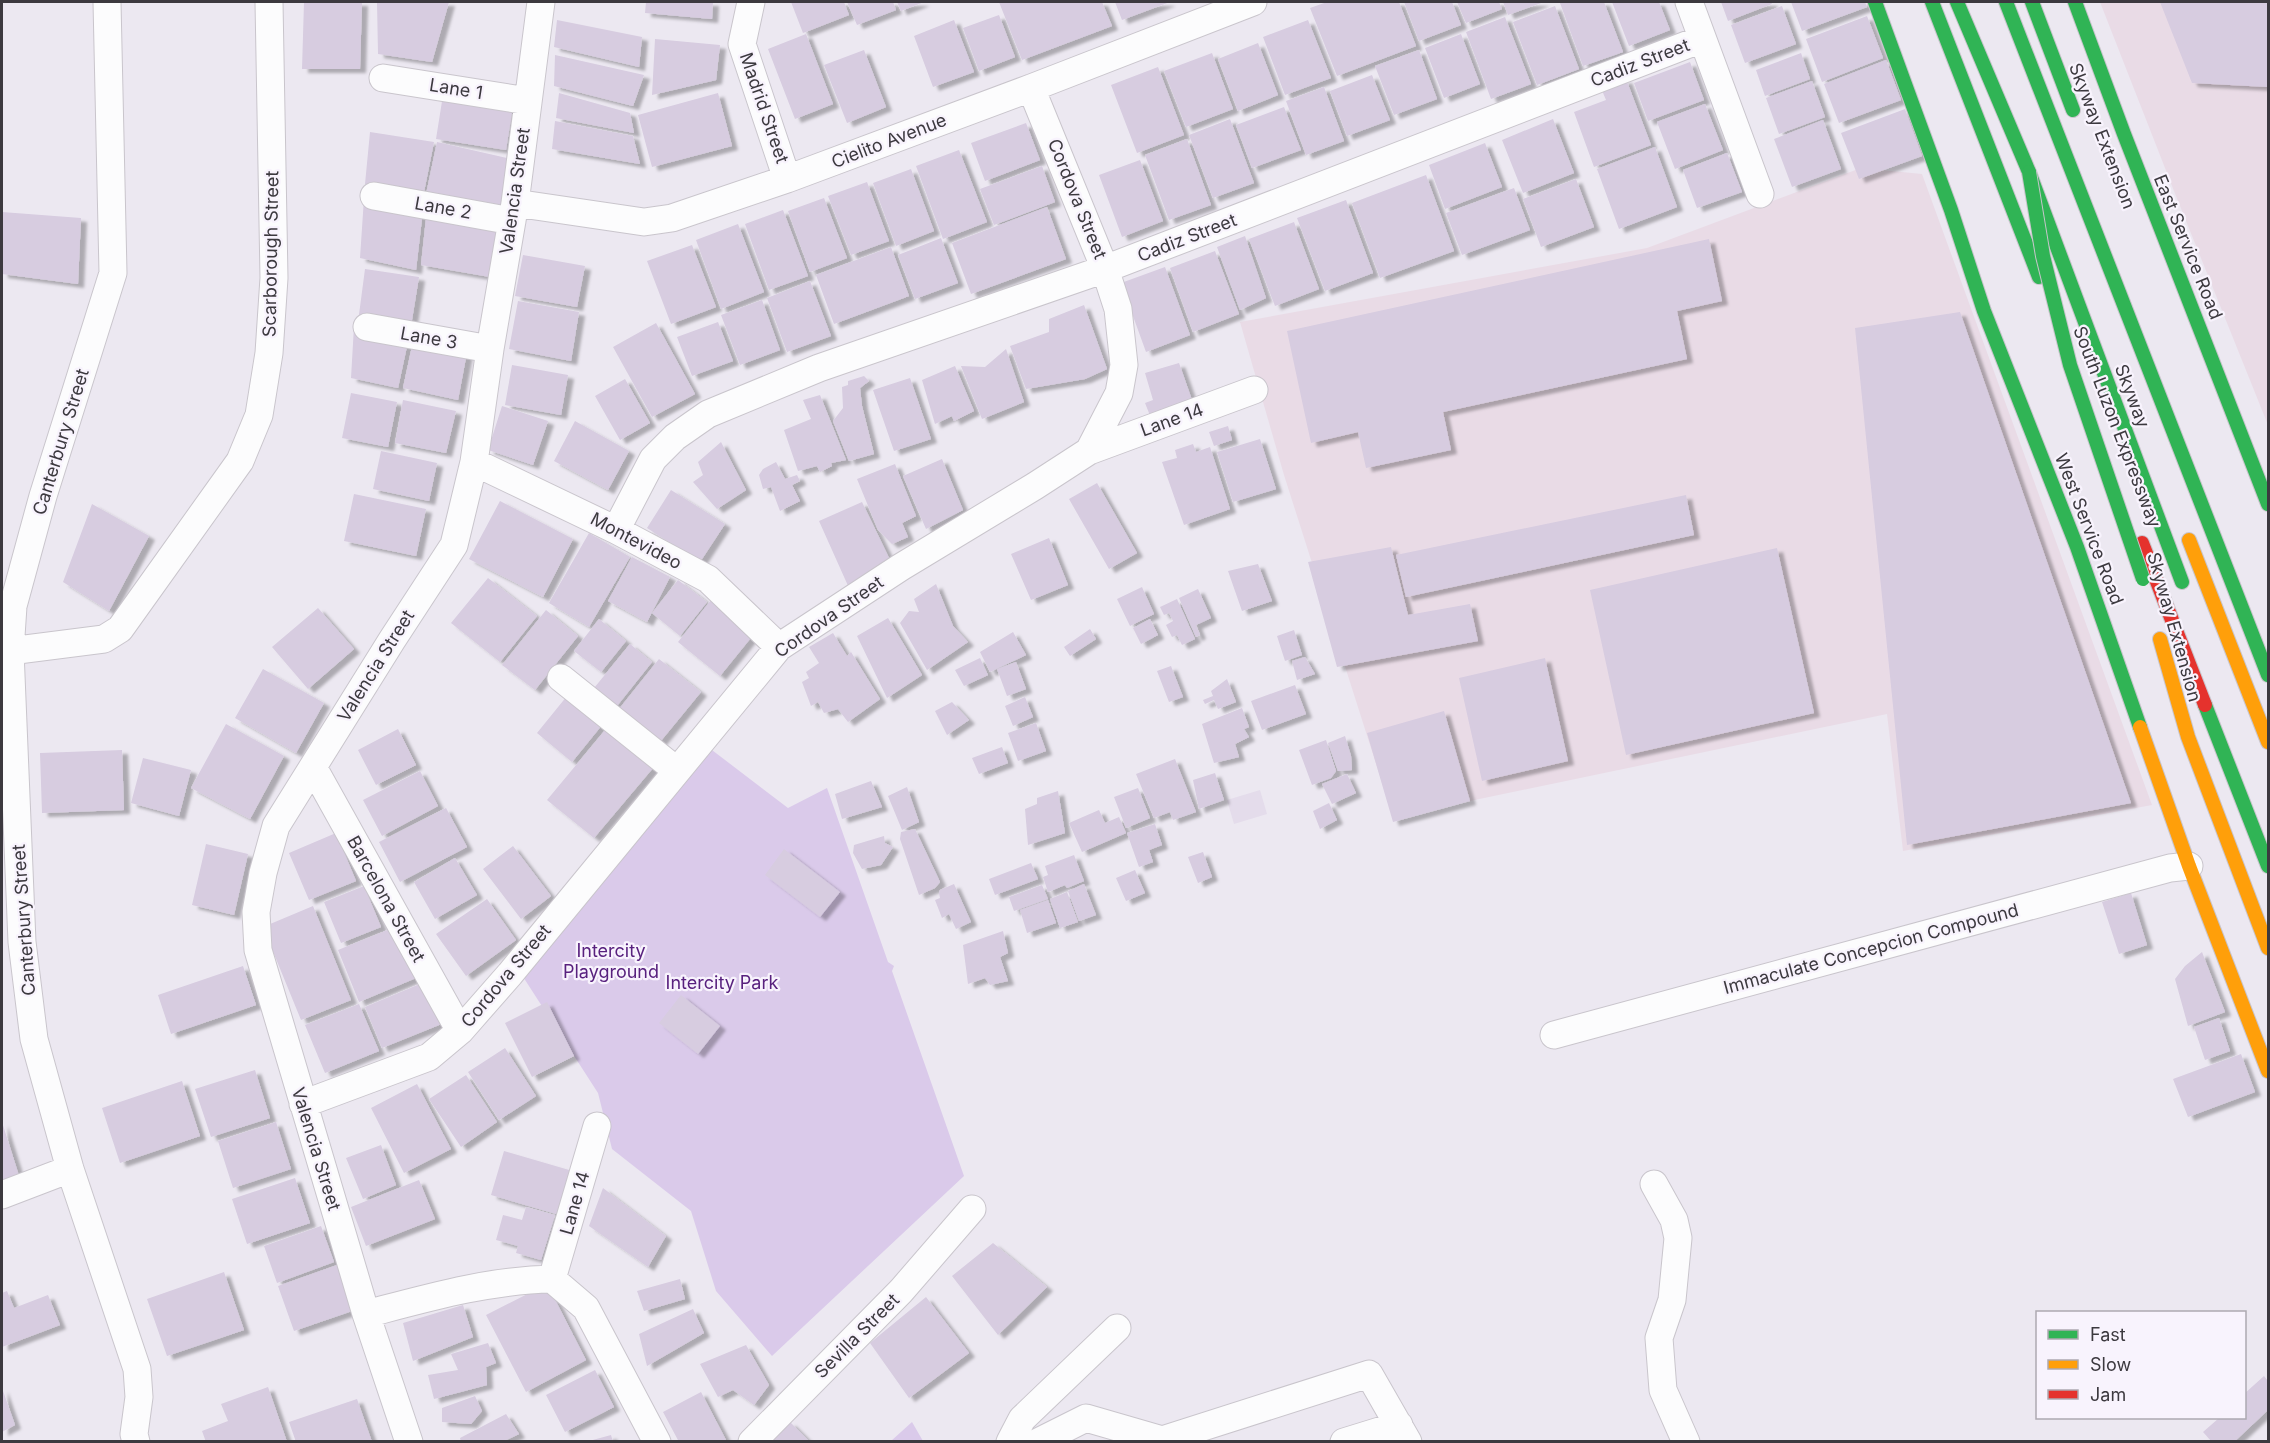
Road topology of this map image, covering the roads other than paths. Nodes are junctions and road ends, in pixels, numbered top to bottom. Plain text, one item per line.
1 (107, 2) edge
2 (269, 2) edge
3 (541, 2) edge
4 (751, 2) edge
5 (1253, 2) edge
6 (1689, 2) edge
7 (1875, 2) edge
8 (1932, 2) edge
9 (1957, 2) edge
10 (2006, 2) edge
11 (2032, 2) edge
12 (2075, 2) edge
13 (1702, 39) junction
14 (383, 78) dead end
15 (1031, 88) junction
16 (528, 100) junction
17 (2024, 123) dead end
18 (2078, 124) dead end
19 (2029, 172) junction
20 (787, 179) junction
21 (1760, 194) dead end
22 (374, 196) dead end
23 (514, 212) junction
24 (2063, 223) dead end
25 (1105, 269) junction
26 (367, 327) dead end
27 (490, 349) junction
28 (1254, 390) dead end
29 (1089, 451) junction
30 (474, 462) junction
31 (2268, 504) edge
32 (616, 530) junction
33 (2185, 532) dead end
34 (2146, 590) dead end
35 (2189, 600) dead end
36 (2156, 624) dead end
37 (779, 647) junction
38 (6, 652) edge
39 (2268, 675) edge
40 (561, 678) dead end
41 (2268, 742) edge
42 (313, 767) junction
43 (676, 770) junction
44 (2189, 866) junction
45 (2268, 866) edge
46 (2268, 948) edge
47 (460, 1031) junction
48 (1554, 1035) dead end
49 (2268, 1071) edge
50 (303, 1104) junction
51 (597, 1126) dead end
52 (70, 1169) junction
53 (1654, 1185) dead end
54 (2, 1195) edge
55 (965, 1218) dead end
56 (552, 1280) junction
57 (366, 1314) junction
58 (1117, 1328) dead end
59 (1064, 1379) junction
60 (1086, 1418) junction
61 (1403, 1433) edge
62 (128, 1439) edge
63 (409, 1442) edge
64 (657, 1442) edge
65 (752, 1442) edge
66 (1010, 1442) edge
67 (1038, 1442) edge
68 (1344, 1442) edge
69 (1686, 1442) edge

1 - 38 street, Canterbury Street
2 - 38 street, Scarborough Street
3 - 16 street, Valencia Street
4 - 20 street, Madrid Street
5 - 15 street, Cielito Avenue
6 - 13 street
7 - 44 main road, West Service Road
8 - 45 main road, South Luzon Expressway
9 - 19 main road, Skyway
10 - 39 main road
11 - 18 main road, Skyway Extension
12 - 31 main road, East Service Road
13 - 21 street
13 - 25 street, Cadiz Street
14 - 16 street, Lane 1
15 - 20 street, Cielito Avenue
15 - 25 street, Cordova Street
16 - 23 street, Valencia Street
17 - 24 main road
19 - 34 main road, Skyway Extension, bridge
19 - 35 main road, Skyway, bridge
20 - 23 street, Cielito Avenue
22 - 23 street, Lane 2
23 - 27 street, Valencia Street
25 - 29 street, Cordova Street
25 - 32 street, Cadiz Street
26 - 27 street, Lane 3
27 - 30 street, Valencia Street
28 - 29 street, Lane 14
29 - 37 street, Cordova Street
30 - 32 street, Montevideo
30 - 42 street, Valencia Street
32 - 37 street, Montevideo
33 - 41 main road
36 - 46 main road, Skyway Extension
37 - 43 street, Cordova Street
38 - 52 street, Canterbury Street
40 - 43 street
42 - 47 street, Barcelona Street
42 - 50 street, Valencia Street
43 - 47 street, Cordova Street
44 - 48 street, Immaculate Concepcion Compound
44 - 49 main road, West Service Road
47 - 50 street, Cordova Street
50 - 57 street, Valencia Street
51 - 56 street, Lane 14
52 - 54 street
52 - 62 street, Canterbury Street
53 - 69 street
55 - 65 street, Sevilla Street
56 - 57 street
56 - 64 street
57 - 63 street, Valencia Street
58 - 59 street
59 - 60 street
59 - 66 street
60 - 61 street
60 - 67 street
61 - 68 street

